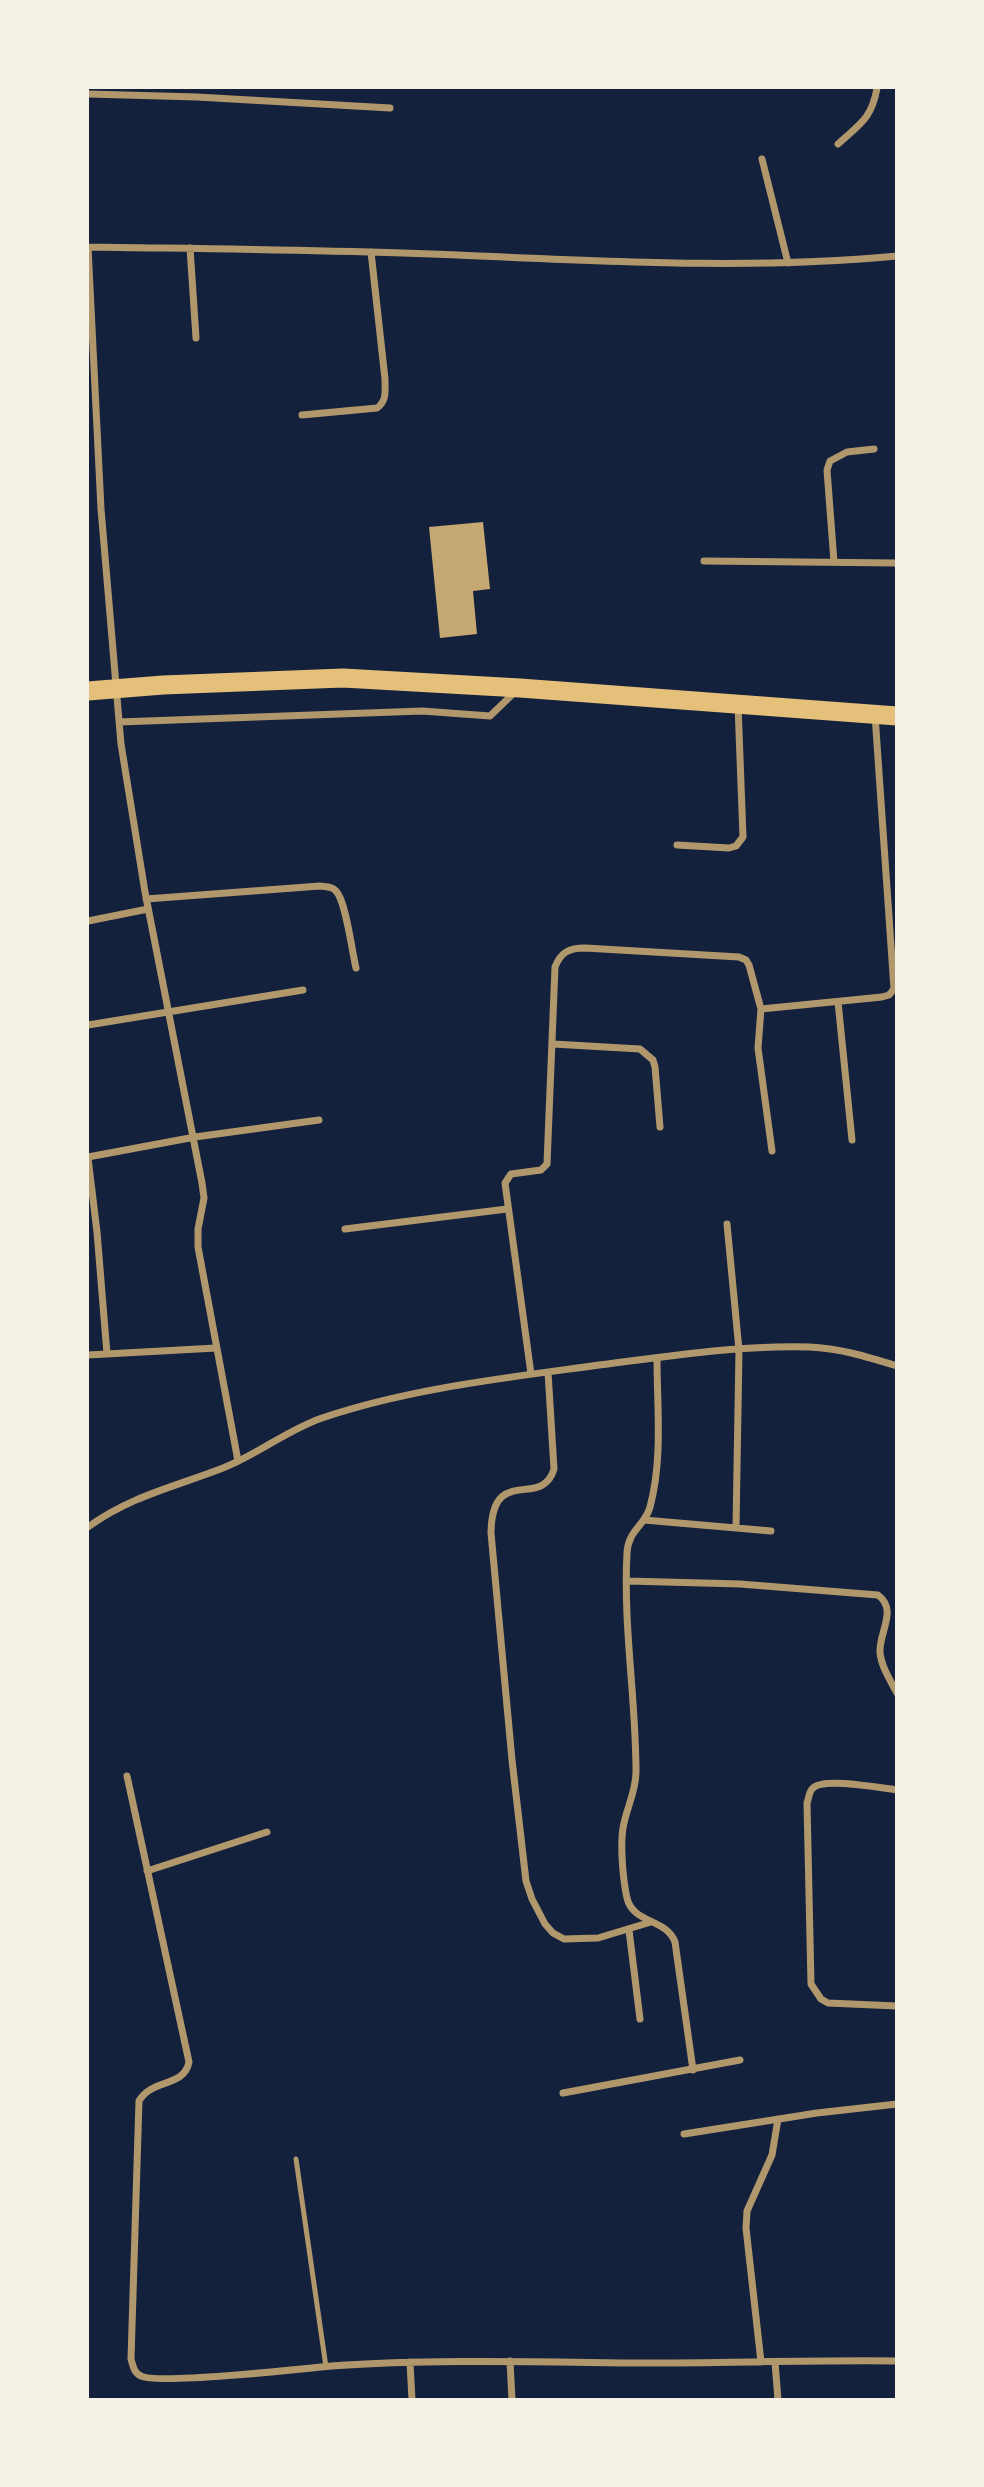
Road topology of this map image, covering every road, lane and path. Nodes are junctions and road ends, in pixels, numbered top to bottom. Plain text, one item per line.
1 (877, 88) edge
2 (88, 94) edge
3 (390, 108) dead end
4 (838, 144) dead end
5 (762, 159) dead end
6 (88, 247) edge
7 (190, 248) junction
8 (371, 252) junction
9 (897, 256) edge
10 (788, 263) junction
11 (196, 338) dead end
12 (302, 415) dead end
13 (874, 449) dead end
14 (704, 561) dead end
15 (834, 562) junction
16 (897, 563) edge
17 (520, 688) junction
18 (88, 691) edge
19 (738, 704) junction
20 (875, 714) junction
21 (897, 716) edge
22 (119, 722) junction
23 (677, 845) dead end
24 (146, 898) junction
25 (148, 909) junction
26 (88, 921) edge
27 (356, 968) dead end
28 (303, 990) dead end
29 (838, 1002) junction
30 (761, 1009) junction
31 (170, 1013) junction
32 (88, 1026) edge
33 (553, 1044) junction
34 (318, 1120) dead end
35 (660, 1127) dead end
36 (195, 1137) junction
37 (852, 1140) dead end
38 (772, 1151) dead end
39 (88, 1157) edge
40 (507, 1209) junction
41 (727, 1224) dead end
42 (345, 1229) dead end
43 (216, 1348) junction
44 (739, 1350) junction
45 (107, 1354) junction
46 (88, 1355) edge
47 (657, 1358) junction
48 (897, 1366) edge
49 (548, 1372) junction
50 (531, 1374) junction
51 (238, 1461) junction
52 (644, 1520) junction
53 (88, 1527) edge
54 (736, 1528) junction
55 (771, 1531) dead end
56 (627, 1581) junction
57 (897, 1693) edge
58 (127, 1776) dead end
59 (897, 1790) edge
60 (267, 1832) dead end
61 (148, 1871) junction
62 (651, 1922) junction
63 (629, 1930) junction
64 (897, 2006) edge
65 (640, 2020) dead end
66 (740, 2060) dead end
67 (693, 2070) junction
68 (563, 2093) dead end
69 (897, 2104) edge
70 (778, 2119) junction
71 (684, 2134) dead end
72 (296, 2159) dead end
73 (510, 2361) junction
74 (897, 2361) edge
75 (410, 2362) junction
76 (761, 2362) junction
77 (775, 2362) junction
78 (326, 2367) junction
79 (412, 2399) edge
80 (512, 2399) edge
81 (778, 2399) edge

1 - 4 street
2 - 3 street
5 - 10 street
6 - 7 street
6 - 22 street
7 - 8 street
7 - 11 street
8 - 10 street
8 - 12 street
9 - 10 street
13 - 15 street
14 - 15 street
15 - 16 street
17 - 18 highway
17 - 19 highway
17 - 22 street
19 - 20 highway
19 - 23 street
20 - 21 highway
20 - 29 street
22 - 24 street
24 - 25 street
24 - 27 street
25 - 26 street
25 - 31 street
28 - 31 street
29 - 30 street
29 - 37 street
30 - 33 street
30 - 38 street
31 - 32 street
31 - 36 street
33 - 35 street
33 - 40 street
34 - 36 street
36 - 39 street
36 - 43 street
39 - 45 street
40 - 42 street
40 - 50 street
41 - 44 street
43 - 45 street
43 - 51 street
44 - 47 street
44 - 48 street
44 - 54 street
45 - 46 street
47 - 49 street
47 - 52 street
49 - 50 street
49 - 63 street
50 - 51 street
51 - 53 street
52 - 54 street
52 - 56 street
54 - 55 street
56 - 57 street
56 - 62 street
58 - 61 street
59 - 64 street
60 - 61 street
61 - 78 street
62 - 63 street
62 - 67 street
63 - 65 street
66 - 67 street
67 - 68 street
69 - 70 street
70 - 71 street
70 - 76 street
72 - 78 lane
73 - 75 street
73 - 76 street
73 - 80 street
74 - 77 street
75 - 78 street
75 - 79 street
76 - 77 street
77 - 81 street

